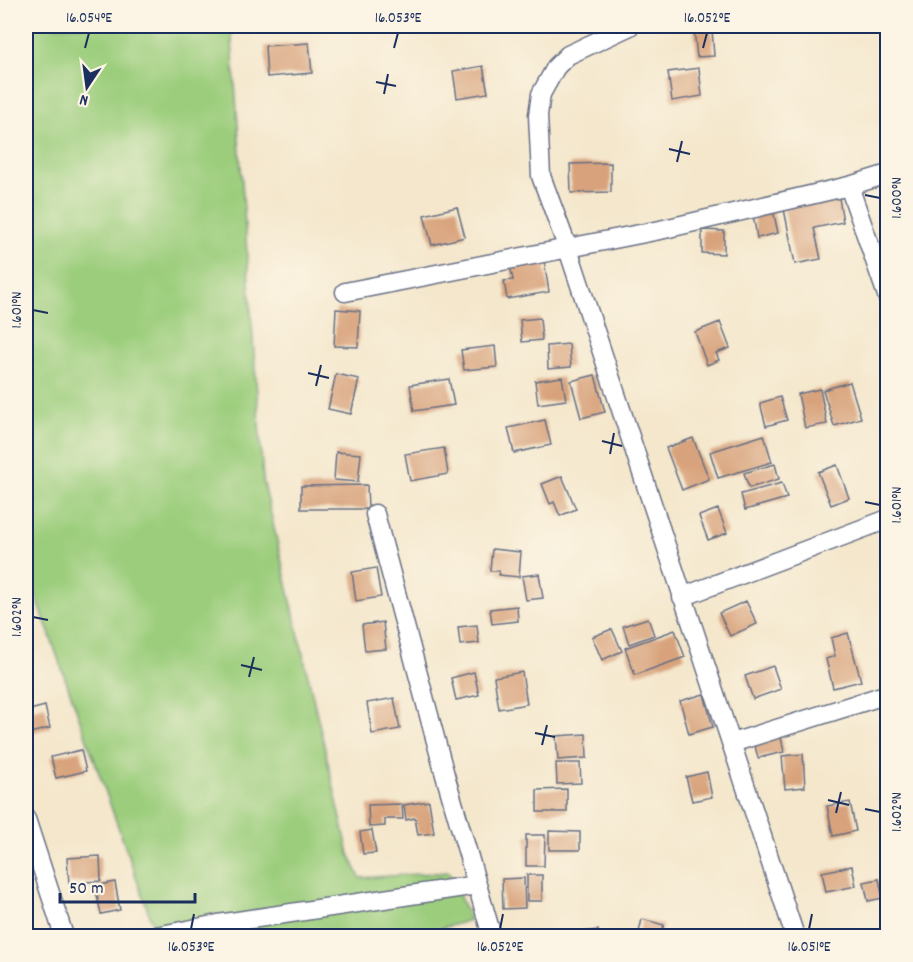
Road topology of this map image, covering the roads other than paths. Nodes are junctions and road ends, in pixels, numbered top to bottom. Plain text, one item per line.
1 (630, 26) edge
2 (888, 174) edge
3 (849, 186) junction
4 (568, 249) junction
5 (345, 292) dead end
6 (888, 298) edge
7 (375, 514) dead end
8 (888, 519) edge
9 (682, 597) junction
10 (888, 694) edge
11 (732, 743) junction
12 (26, 819) edge
13 (477, 885) junction
14 (64, 936) edge
15 (156, 936) edge
16 (492, 936) edge
17 (795, 936) edge

1 - 4 street
2 - 3 street
3 - 4 street
3 - 6 street
4 - 5 street
4 - 9 street
7 - 13 street
8 - 9 street
9 - 11 street
10 - 11 street
11 - 17 street
12 - 14 street
13 - 15 street
13 - 16 street

